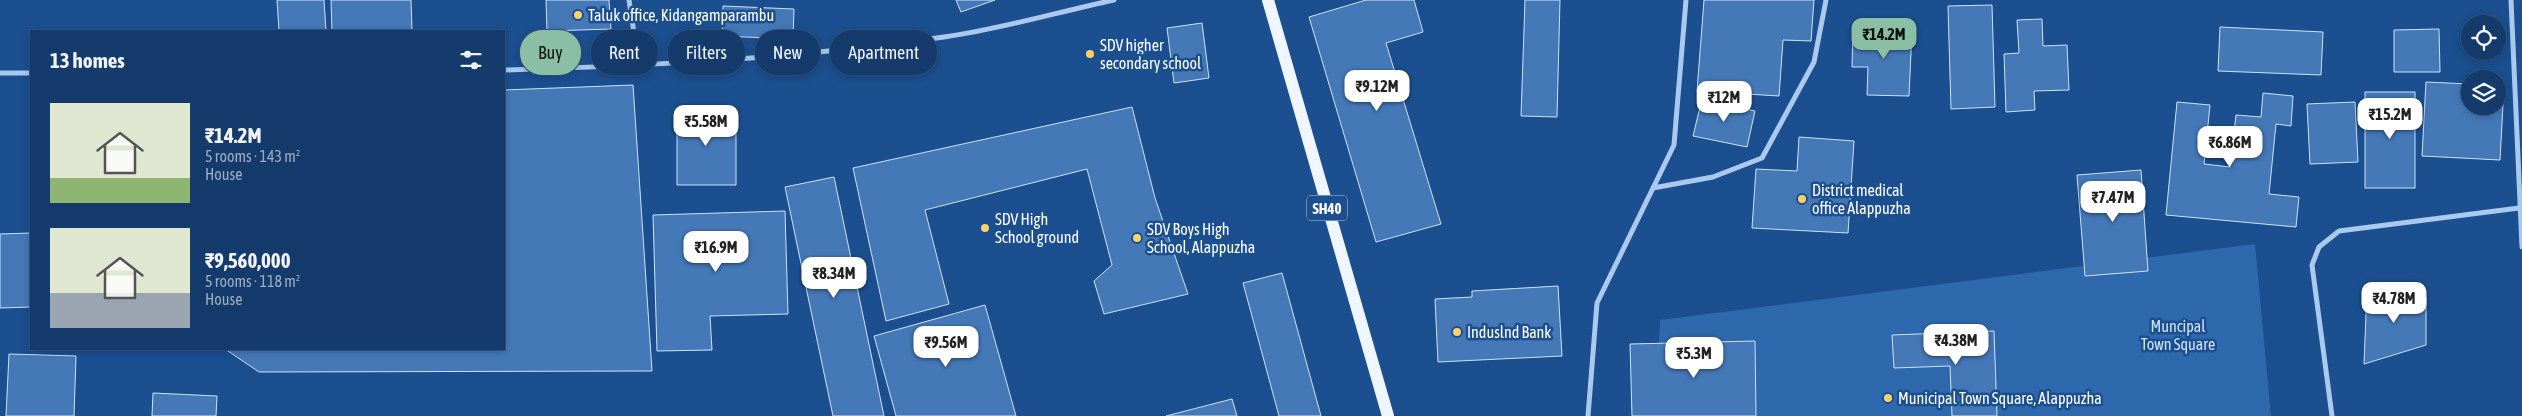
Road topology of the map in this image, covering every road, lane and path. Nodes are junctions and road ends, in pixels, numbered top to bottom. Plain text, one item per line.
1 (629, 0) edge
2 (1114, 0) edge
3 (1268, 0) edge
4 (1686, 0) edge
5 (1826, 0) edge
6 (2512, 0) edge
7 (634, 30) edge
8 (658, 65) edge
9 (591, 67) edge
10 (505, 70) edge
11 (0, 73) edge
12 (30, 73) edge
13 (1653, 188) junction
14 (2519, 208) junction
15 (2522, 247) edge
16 (1388, 416) edge
17 (1588, 416) edge
18 (2332, 416) edge

1 - 7 street
2 - 8 street
3 - 16 main road, SH40
4 - 13 street
5 - 13 street
6 - 14 street
9 - 10 street
11 - 12 street
13 - 17 street
14 - 15 street
14 - 18 street

